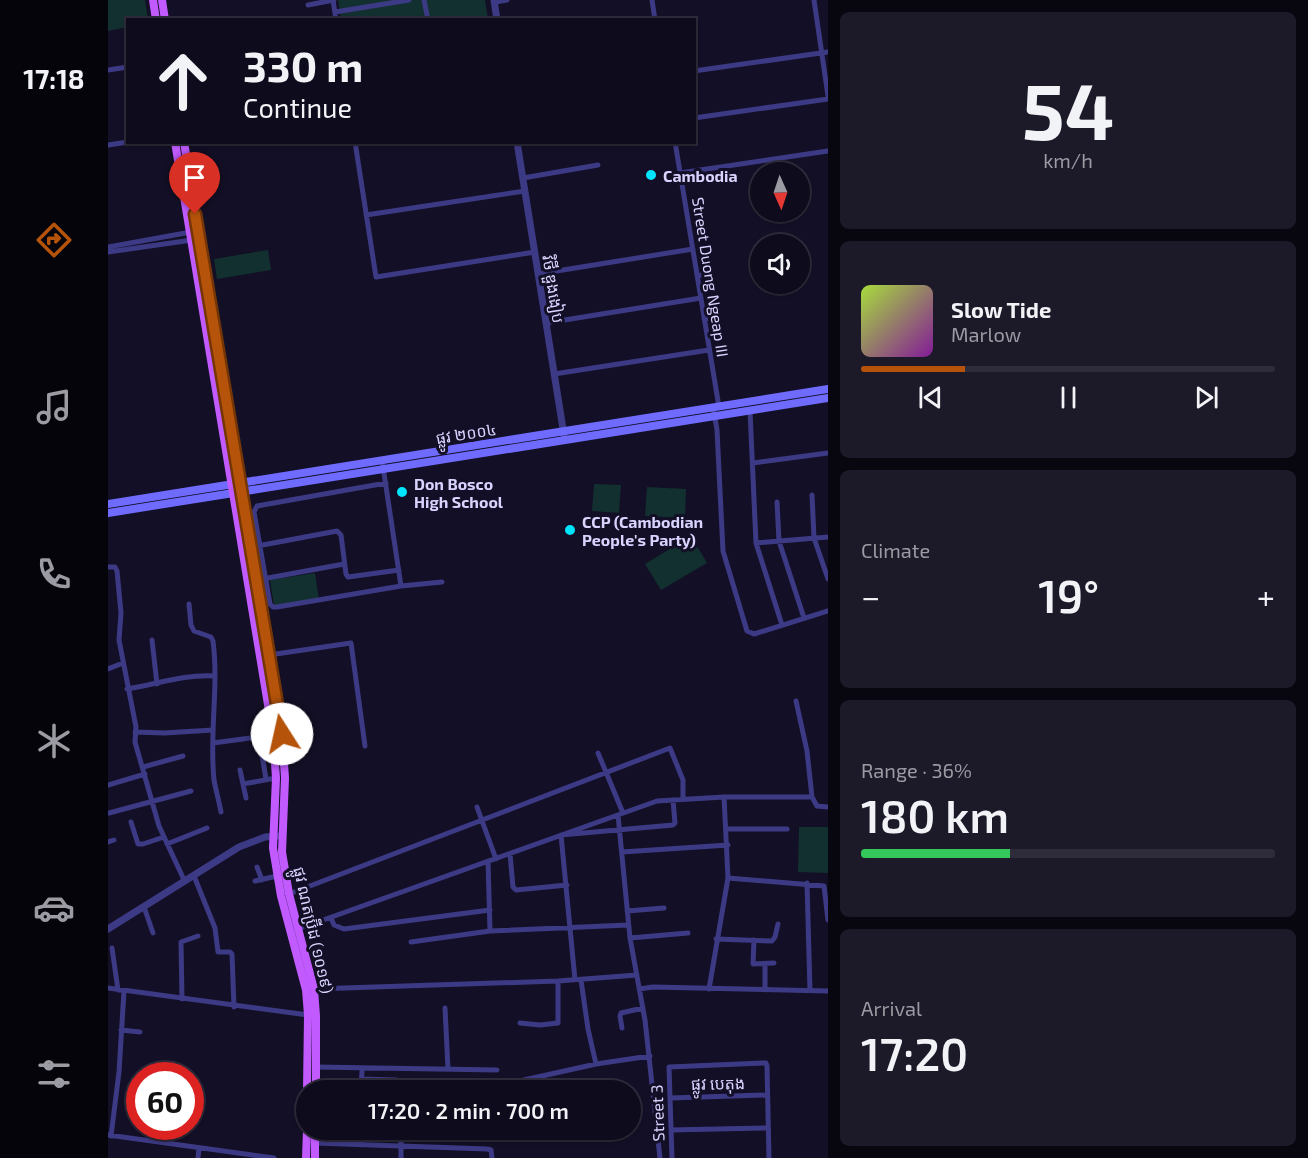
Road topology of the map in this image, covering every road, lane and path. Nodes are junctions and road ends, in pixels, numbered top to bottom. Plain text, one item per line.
1 (153, 0) edge
2 (162, 0) edge
3 (334, 0) edge
4 (409, 0) edge
5 (424, 0) edge
6 (507, 0) edge
7 (652, 0) edge
8 (814, 0) edge
9 (494, 1) edge
10 (308, 5) dead end
11 (335, 12) junction
12 (156, 18) edge
13 (165, 18) edge
14 (336, 18) edge
15 (428, 18) edge
16 (497, 18) edge
17 (655, 18) edge
18 (825, 52) edge
19 (126, 67) edge
20 (108, 70) edge
21 (696, 71) edge
22 (828, 98) edge
23 (696, 118) edge
24 (126, 142) edge
25 (175, 144) edge
26 (184, 144) edge
27 (355, 144) edge
28 (517, 144) edge
29 (675, 144) edge
30 (108, 145) edge
31 (828, 151) edge
32 (598, 165) dead end
33 (680, 173) junction
34 (523, 178) junction
35 (525, 191) junction
36 (366, 215) junction
37 (194, 236) junction
38 (108, 247) edge
39 (693, 249) junction
40 (108, 252) edge
41 (535, 252) junction
42 (710, 273) dead end
43 (538, 274) junction
44 (697, 276) junction
45 (710, 285) dead end
46 (699, 287) junction
47 (701, 298) junction
48 (718, 317) dead end
49 (704, 319) junction
50 (546, 323) junction
51 (709, 350) junction
52 (554, 374) junction
53 (828, 389) edge
54 (828, 398) edge
55 (716, 406) junction
56 (750, 411) junction
57 (717, 416) junction
58 (564, 431) junction
59 (565, 440) junction
60 (828, 453) edge
61 (382, 460) junction
62 (753, 463) junction
63 (383, 469) junction
64 (386, 483) junction
65 (237, 487) junction
66 (812, 495) dead end
67 (777, 502) dead end
68 (108, 504) edge
69 (108, 513) edge
70 (828, 537) edge
71 (814, 538) junction
72 (778, 541) junction
73 (756, 543) junction
74 (256, 546) junction
75 (344, 564) junction
76 (108, 567) edge
77 (399, 570) junction
78 (261, 579) junction
79 (828, 579) edge
80 (442, 582) dead end
81 (401, 586) junction
82 (189, 604) dead end
83 (828, 611) edge
84 (804, 618) junction
85 (782, 625) junction
86 (152, 640) dead end
87 (269, 655) junction
88 (123, 663) junction
89 (108, 669) edge
90 (214, 676) junction
91 (157, 684) junction
92 (127, 689) junction
93 (796, 701) dead end
94 (213, 730) junction
95 (135, 732) junction
96 (273, 735) junction
97 (259, 737) junction
98 (213, 743) junction
99 (365, 746) dead end
100 (598, 753) dead end
101 (183, 756) dead end
102 (143, 767) junction
103 (240, 770) dead end
104 (606, 773) junction
105 (145, 774) junction
106 (276, 778) junction
107 (266, 779) junction
108 (243, 784) junction
109 (108, 785) edge
110 (191, 791) dead end
111 (724, 797) junction
112 (812, 797) junction
113 (246, 798) dead end
114 (683, 798) junction
115 (673, 800) junction
116 (153, 801) junction
117 (477, 807) dead end
118 (828, 807) edge
119 (221, 812) dead end
120 (109, 813) edge
121 (621, 814) junction
122 (483, 820) junction
123 (131, 822) dead end
124 (207, 828) dead end
125 (726, 829) junction
126 (787, 829) dead end
127 (619, 830) junction
128 (561, 835) junction
129 (277, 836) junction
130 (164, 837) junction
131 (166, 844) junction
132 (728, 845) junction
133 (622, 852) junction
134 (510, 854) junction
135 (496, 859) junction
136 (488, 861) junction
137 (256, 867) dead end
138 (195, 876) junction
139 (277, 876) junction
140 (728, 878) junction
141 (262, 880) junction
142 (255, 881) dead end
143 (185, 882) junction
144 (807, 883) junction
145 (567, 885) junction
146 (289, 894) junction
147 (144, 907) junction
148 (664, 908) dead end
149 (490, 909) junction
150 (627, 911) junction
151 (827, 911) edge
152 (331, 918) junction
153 (828, 920) edge
154 (778, 924) dead end
155 (628, 925) junction
156 (572, 928) junction
157 (108, 929) edge
158 (298, 929) junction
159 (489, 931) junction
160 (153, 933) dead end
161 (688, 933) dead end
162 (198, 936) dead end
163 (630, 938) junction
164 (716, 939) junction
165 (754, 940) junction
166 (411, 942) dead end
167 (112, 948) dead end
168 (774, 963) dead end
169 (765, 964) junction
170 (637, 975) junction
171 (578, 980) junction
172 (558, 981) junction
173 (108, 988) edge
174 (709, 988) junction
175 (314, 989) junction
176 (639, 989) junction
177 (121, 990) junction
178 (765, 990) junction
179 (828, 991) edge
180 (810, 992) junction
181 (182, 999) junction
182 (234, 1007) junction
183 (446, 1008) dead end
184 (644, 1008) junction
185 (308, 1015) junction
186 (520, 1023) dead end
187 (622, 1028) dead end
188 (121, 1030) junction
189 (140, 1032) dead end
190 (650, 1056) junction
191 (596, 1064) junction
192 (312, 1067) junction
193 (362, 1069) junction
194 (448, 1069) junction
195 (497, 1070) dead end
196 (361, 1079) joint
197 (309, 1080) edge
198 (314, 1080) edge
199 (396, 1080) edge
200 (523, 1080) edge
201 (767, 1095) junction
202 (670, 1098) junction
203 (768, 1128) junction
204 (671, 1130) junction
205 (109, 1135) edge
206 (307, 1140) edge
207 (361, 1140) edge
208 (401, 1140) edge
209 (315, 1143) joint
210 (361, 1145) junction
211 (401, 1146) junction
212 (199, 1148) junction
213 (198, 1158) edge
214 (274, 1158) edge
215 (306, 1158) edge
216 (315, 1158) edge
217 (401, 1158) edge
218 (492, 1158) edge
219 (660, 1158) edge
220 (672, 1158) edge
221 (769, 1158) edge

1 - 12 main road
2 - 13 main road
3 - 10 street
3 - 11 street
4 - 11 street
5 - 15 street
6 - 9 street
7 - 17 street
8 - 18 street
9 - 16 street
11 - 14 street
18 - 21 street
18 - 22 street
19 - 20 street
22 - 23 street
24 - 30 street
25 - 37 main road
26 - 37 main road
27 - 36 street
28 - 34 street, វិថី ឌួងងៀប
29 - 33 street, Street Duong Ngeap III
31 - 33 street
32 - 34 street
33 - 39 street, Street Duong Ngeap III
34 - 35 street, វិថី ឌួងងៀប
35 - 36 street
35 - 41 street, វិថី ឌួងងៀប
36 - 41 street
37 - 38 street
37 - 40 street
37 - 65 main road
39 - 43 street
39 - 44 street, Street Duong Ngeap III
41 - 43 street, វិថី ឌួងងៀប
42 - 44 street
43 - 50 street, វិថី ឌួងងៀប
44 - 46 street, Street Duong Ngeap III
45 - 46 street
46 - 47 street, Street Duong Ngeap III
47 - 49 street, Street Duong Ngeap III
47 - 50 street
48 - 49 street
49 - 51 street, Street Duong Ngeap III
50 - 52 street, វិថី ឌួងងៀប
51 - 52 street
51 - 55 street, Street Duong Ngeap III
52 - 58 street, វិថី ឌួងងៀប
53 - 55 main road, ផ្លូវ ២០០៤
54 - 56 main road, ផ្លូវ ២០០៤
55 - 57 street, Street Duong Ngeap III
55 - 58 main road, ផ្លូវ ២០០៤
56 - 57 main road, ផ្លូវ ២០០៤
56 - 62 street
57 - 59 main road, ផ្លូវ ២០០៤
57 - 85 street, Street Duong Ngeap III
58 - 59 street, វិថី ឌួងងៀប
58 - 61 main road, ផ្លូវ ២០០៤
59 - 63 main road, ផ្លូវ ២០០៤
60 - 62 street
61 - 63 street
61 - 65 main road, ផ្លូវ ២០០៤
62 - 73 street
63 - 64 street
63 - 65 main road, ផ្លូវ ២០០៤
64 - 74 street
64 - 77 street
65 - 68 main road, ផ្លូវ ២០០៤
65 - 69 main road, ផ្លូវ ២០០៤
65 - 74 main road, ផ្លូវ ណតប្រ៊ីដ (១០១៩)
65 - 96 main road, ផ្លូវ ណតប្រ៊ីដ (១០១៩)
66 - 71 street
67 - 72 street
70 - 71 street
71 - 72 street
71 - 79 street
72 - 73 street
72 - 84 street
73 - 85 street
74 - 75 street
74 - 78 main road, ផ្លូវ ណតប្រ៊ីដ (១០១៩)
75 - 77 street
75 - 78 street
76 - 88 street
77 - 81 street
78 - 81 street
78 - 87 main road, ផ្លូវ ណតប្រ៊ីដ (១០១៩)
80 - 81 street
82 - 90 street
83 - 84 street, Street Duong Ngeap III
84 - 85 street, Street Duong Ngeap III
86 - 91 street
87 - 99 street
87 - 129 main road, ផ្លូវ ណតប្រ៊ីដ (១០១៩)
88 - 89 street
88 - 92 street
90 - 91 street
90 - 94 street
91 - 92 street
92 - 95 street
93 - 112 street
94 - 95 street
94 - 98 street
95 - 102 street
96 - 97 street
96 - 106 main road, ផ្លូវ ណតប្រ៊ីដ (១០១៩)
97 - 98 street
97 - 107 street
98 - 119 street
100 - 104 street
101 - 102 street
102 - 105 street
103 - 108 street
104 - 114 street
104 - 121 street
104 - 122 street
105 - 109 street
105 - 116 street
106 - 107 street
106 - 129 main road, ផ្លូវ ណតប្រ៊ីដ (១០១៩)
107 - 108 street
108 - 113 street
110 - 116 street
111 - 112 street
111 - 114 street
111 - 125 street
112 - 118 street
114 - 115 street
115 - 121 street
115 - 127 street
116 - 120 street
116 - 130 street
117 - 122 street
121 - 127 street
121 - 128 street
122 - 135 street
122 - 146 street
123 - 130 street
124 - 131 street
125 - 126 street
125 - 132 street
127 - 128 street
127 - 133 street
128 - 134 street
128 - 145 street
129 - 138 street
129 - 139 main road, ផ្លូវ ណតប្រ៊ីដ (១០១៩)
129 - 146 main road, ផ្លូវ ណតប្រ៊ីដ (១០១៩)
130 - 131 street
131 - 143 street
132 - 133 street
132 - 140 street
133 - 150 street
134 - 135 street
134 - 145 street
135 - 136 street
136 - 149 street
136 - 152 street
137 - 141 street
138 - 143 street
138 - 182 street
139 - 141 street
139 - 185 main road, ផ្លូវ ណតប្រ៊ីដ (១០១៩)
140 - 144 street
140 - 164 street
141 - 142 street
143 - 147 street
144 - 151 street
144 - 180 street
145 - 156 street
146 - 158 main road, ផ្លូវ ណតប្រ៊ីដ (១០១៩)
147 - 157 street
147 - 160 street
148 - 150 street
149 - 152 street
149 - 159 street
150 - 155 street
151 - 153 street
152 - 158 street
154 - 165 street
155 - 156 street
155 - 163 street
156 - 159 street
156 - 171 street
158 - 175 main road, ផ្លូវ ណតប្រ៊ីដ (១០១៩)
159 - 166 street
161 - 163 street
162 - 181 street
163 - 170 street
164 - 165 street
164 - 174 street
165 - 169 street
167 - 177 street
168 - 169 street
169 - 178 street
170 - 171 street
170 - 176 street
171 - 172 street
171 - 191 street
172 - 175 street
172 - 186 street
173 - 177 street
174 - 176 street
174 - 178 street
175 - 192 main road, ផ្លូវ ណតប្រ៊ីដ (១០១៩)
176 - 184 street
177 - 181 street
177 - 188 street
178 - 180 street
179 - 180 street
181 - 182 street
182 - 185 street
183 - 194 street
184 - 187 street
184 - 190 street
185 - 192 main road, ផ្លូវ ណតប្រ៊ីដ (១០១៩)
188 - 189 street
188 - 205 street
190 - 191 street
190 - 219 street
191 - 200 street
192 - 193 street
192 - 197 main road, ផ្លូវ ណតប្រ៊ីដ (១០១៩)
192 - 198 main road, ផ្លូវ ណតប្រ៊ីដ (១០១៩)
193 - 194 street
193 - 196 street
194 - 195 street
196 - 199 street
201 - 202 street, ផ្លូវ បេតុង
201 - 202 street, Street 3
201 - 203 street
202 - 204 street, Street 3
203 - 204 street
203 - 221 street
204 - 220 street, Street 3
205 - 212 street
206 - 215 main road
207 - 210 street
208 - 211 street
209 - 210 street
209 - 216 main road
210 - 211 street
211 - 217 street
211 - 218 street
212 - 213 street
212 - 214 street

